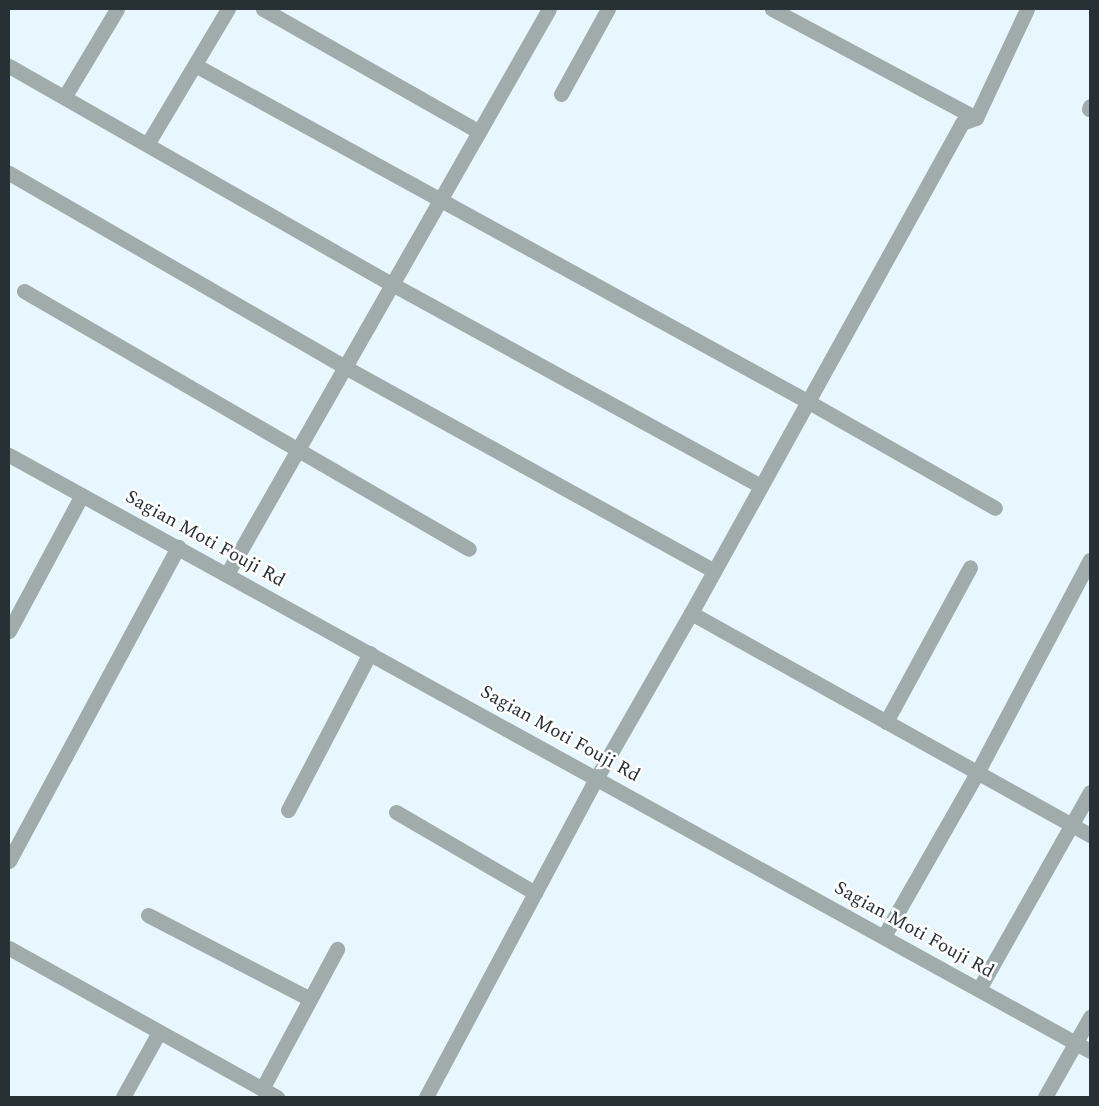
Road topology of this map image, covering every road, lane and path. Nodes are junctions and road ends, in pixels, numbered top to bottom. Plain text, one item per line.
1 (117, 9) edge
2 (228, 9) edge
3 (263, 9) edge
4 (549, 9) edge
5 (608, 9) edge
6 (772, 9) edge
7 (1027, 9) edge
8 (194, 65) junction
9 (9, 66) edge
10 (561, 94) dead end
11 (66, 96) junction
12 (976, 118) junction
13 (478, 131) junction
14 (148, 143) junction
15 (9, 173) edge
16 (438, 200) junction
17 (390, 283) junction
18 (24, 291) dead end
19 (343, 366) junction
20 (807, 401) junction
21 (297, 449) junction
22 (9, 455) edge
23 (761, 486) junction
24 (82, 495) junction
25 (995, 508) dead end
26 (178, 547) junction
27 (469, 549) dead end
28 (1090, 560) edge
29 (970, 567) dead end
30 (714, 571) junction
31 (227, 574) junction
32 (691, 613) junction
33 (9, 631) edge
34 (370, 653) junction
35 (886, 722) junction
36 (978, 773) junction
37 (597, 777) junction
38 (1090, 792) edge
39 (288, 810) dead end
40 (396, 812) dead end
41 (1072, 825) junction
42 (1090, 835) edge
43 (9, 861) edge
44 (535, 893) junction
45 (148, 915) dead end
46 (884, 936) junction
47 (9, 948) edge
48 (337, 949) dead end
49 (979, 989) junction
50 (310, 999) junction
51 (1090, 1017) edge
52 (159, 1032) junction
53 (1076, 1043) junction
54 (1090, 1050) edge
55 (262, 1089) junction
56 (123, 1097) edge
57 (277, 1097) edge
58 (426, 1097) edge
59 (1045, 1097) edge

1 - 11 street
2 - 8 street
3 - 13 street
4 - 13 street
5 - 10 street
6 - 12 street
7 - 12 street
8 - 14 street
8 - 16 street
9 - 11 street
11 - 14 street
12 - 20 street
13 - 16 street
14 - 17 street
15 - 19 street
16 - 17 street
16 - 20 street
17 - 19 street
17 - 23 street
18 - 21 street
19 - 21 street
19 - 30 street
20 - 23 street
20 - 25 street
21 - 27 street
21 - 31 street
22 - 24 street, Sagian Moti Fouji Rd
23 - 30 street
24 - 26 street, Sagian Moti Fouji Rd
24 - 33 street
26 - 31 street, Sagian Moti Fouji Rd
26 - 43 street
28 - 36 street
29 - 35 street
30 - 32 street
31 - 34 street, Sagian Moti Fouji Rd
32 - 35 street
32 - 37 street
34 - 37 street, Sagian Moti Fouji Rd
34 - 39 street
35 - 36 street
36 - 41 street
36 - 46 street
37 - 44 street
37 - 46 street, Sagian Moti Fouji Rd
38 - 41 street
40 - 44 street
41 - 42 street
41 - 49 street
44 - 58 street
45 - 50 street
46 - 49 street, Sagian Moti Fouji Rd
47 - 52 street
48 - 50 street
49 - 53 street, Sagian Moti Fouji Rd
50 - 55 street
51 - 53 street
52 - 55 street
52 - 56 street
53 - 54 street, Sagian Moti Fouji Rd
53 - 59 street
55 - 57 street

